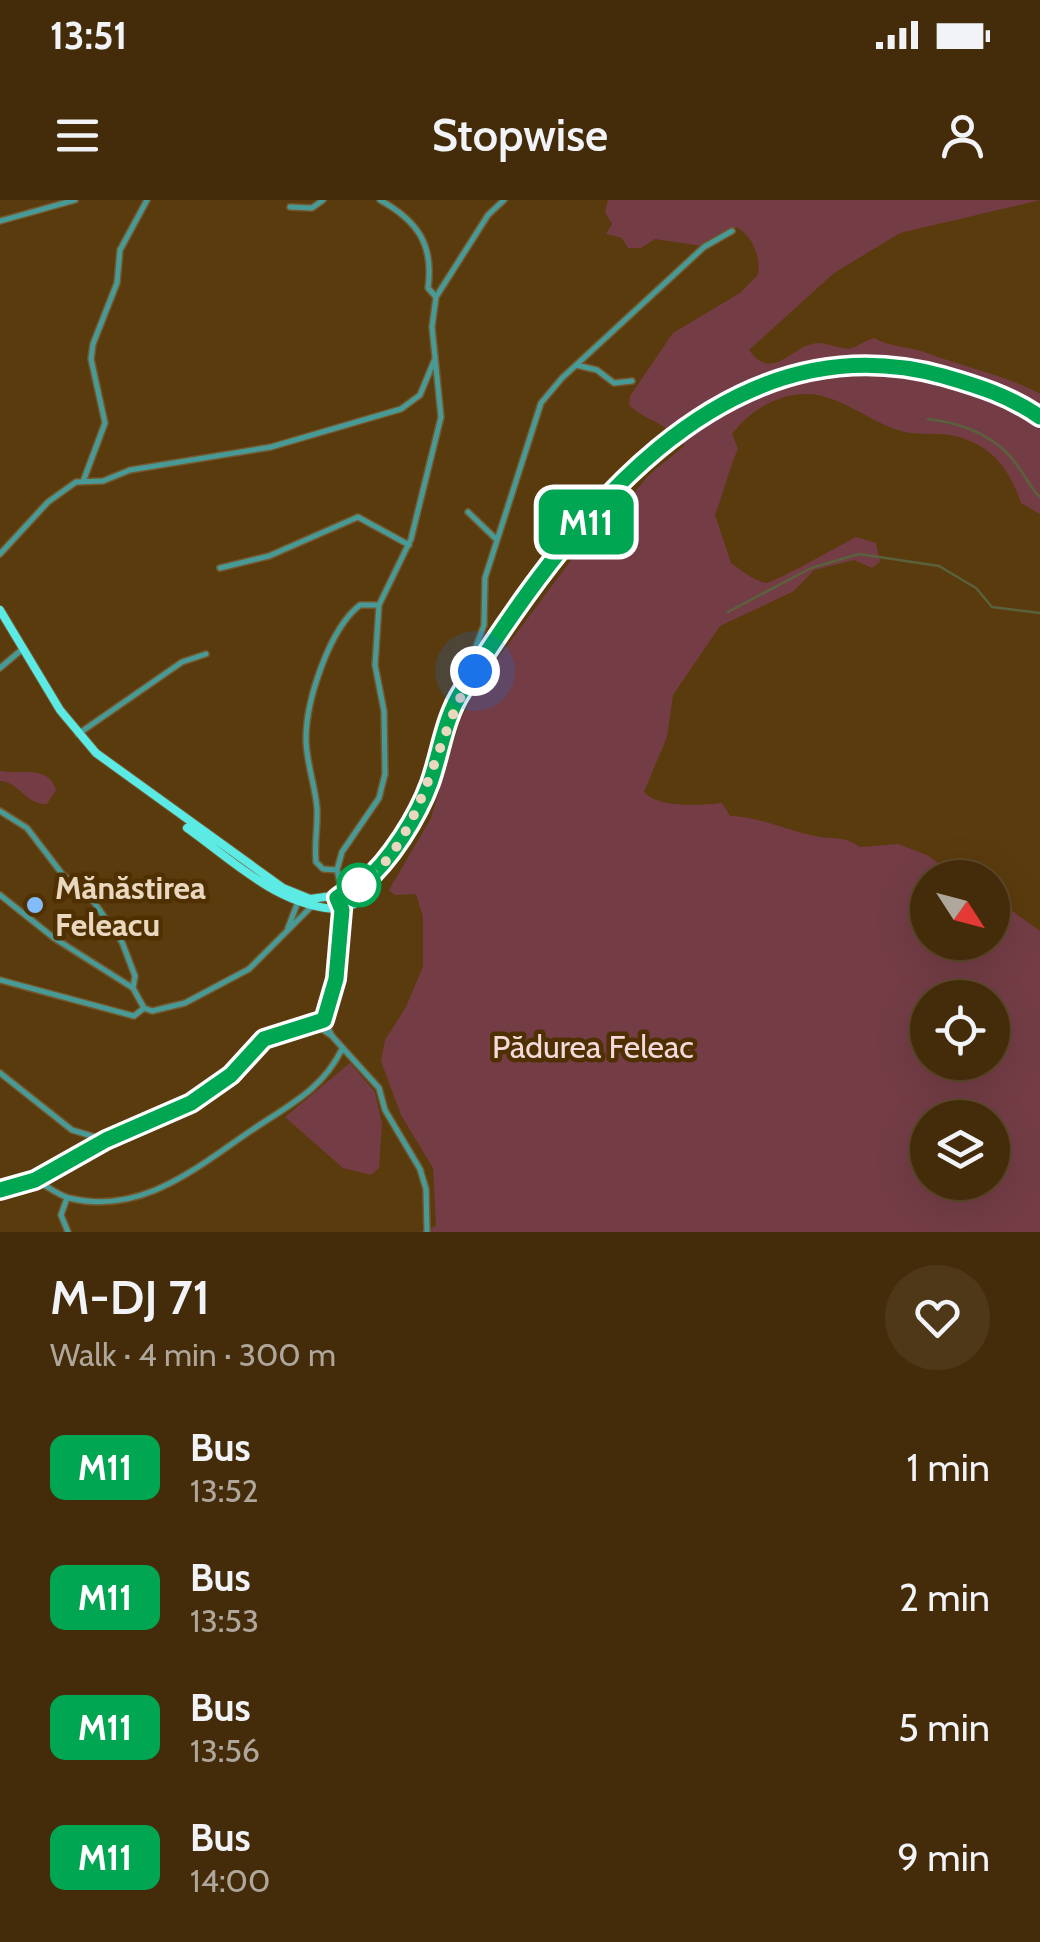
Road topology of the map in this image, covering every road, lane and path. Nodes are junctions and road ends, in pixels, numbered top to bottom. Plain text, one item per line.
1 (75, 200) edge
2 (148, 200) edge
3 (323, 200) edge
4 (380, 200) edge
5 (504, 200) edge
6 (290, 207) dead end
7 (0, 221) edge
8 (732, 231) dead end
9 (436, 297) junction
10 (435, 358) junction
11 (576, 365) junction
12 (632, 381) dead end
13 (1040, 417) edge
14 (84, 480) junction
15 (468, 512) dead end
16 (496, 542) junction
17 (409, 544) junction
18 (0, 554) edge
19 (220, 568) dead end
20 (379, 605) junction
21 (0, 610) edge
22 (0, 620) edge
23 (19, 652) junction
24 (206, 654) dead end
25 (0, 668) edge
26 (475, 671) junction
27 (78, 734) junction
28 (428, 788) junction
29 (0, 811) edge
30 (337, 870) junction
31 (342, 894) junction
32 (0, 895) edge
33 (303, 898) junction
34 (294, 903) junction
35 (354, 904) junction
36 (310, 908) junction
37 (341, 909) junction
38 (288, 928) junction
39 (0, 980) edge
40 (133, 988) junction
41 (144, 1008) junction
42 (324, 1020) junction
43 (314, 1024) junction
44 (332, 1036) junction
45 (342, 1049) junction
46 (0, 1073) edge
47 (106, 1140) junction
48 (35, 1180) junction
49 (0, 1190) edge
50 (67, 1198) junction
51 (68, 1232) edge
52 (427, 1232) edge

1 - 7 street
2 - 14 street
3 - 6 street
4 - 9 street
5 - 9 street
8 - 11 street
9 - 10 street
10 - 14 street
10 - 17 street
11 - 12 street
11 - 16 street
13 - 26 main road
14 - 18 street
15 - 16 street
16 - 26 street
17 - 19 street
17 - 20 street
20 - 30 street
20 - 30 street
21 - 27 main road
22 - 23 main road
23 - 25 street
23 - 34 main road
24 - 27 street
26 - 28 main road
27 - 33 main road
28 - 31 main road
28 - 35 main road
29 - 40 street
30 - 31 street
31 - 33 main road
31 - 35 main road
31 - 37 main road
32 - 40 street
33 - 34 street
34 - 36 main road
34 - 38 street
35 - 37 main road
36 - 37 main road
36 - 38 street
37 - 42 street
38 - 41 street
39 - 41 street
40 - 41 street
42 - 43 street
42 - 44 street
43 - 44 street
43 - 47 street
44 - 45 street
45 - 50 street
45 - 52 street
46 - 47 street
47 - 48 street
48 - 49 street
48 - 50 street
50 - 51 street

